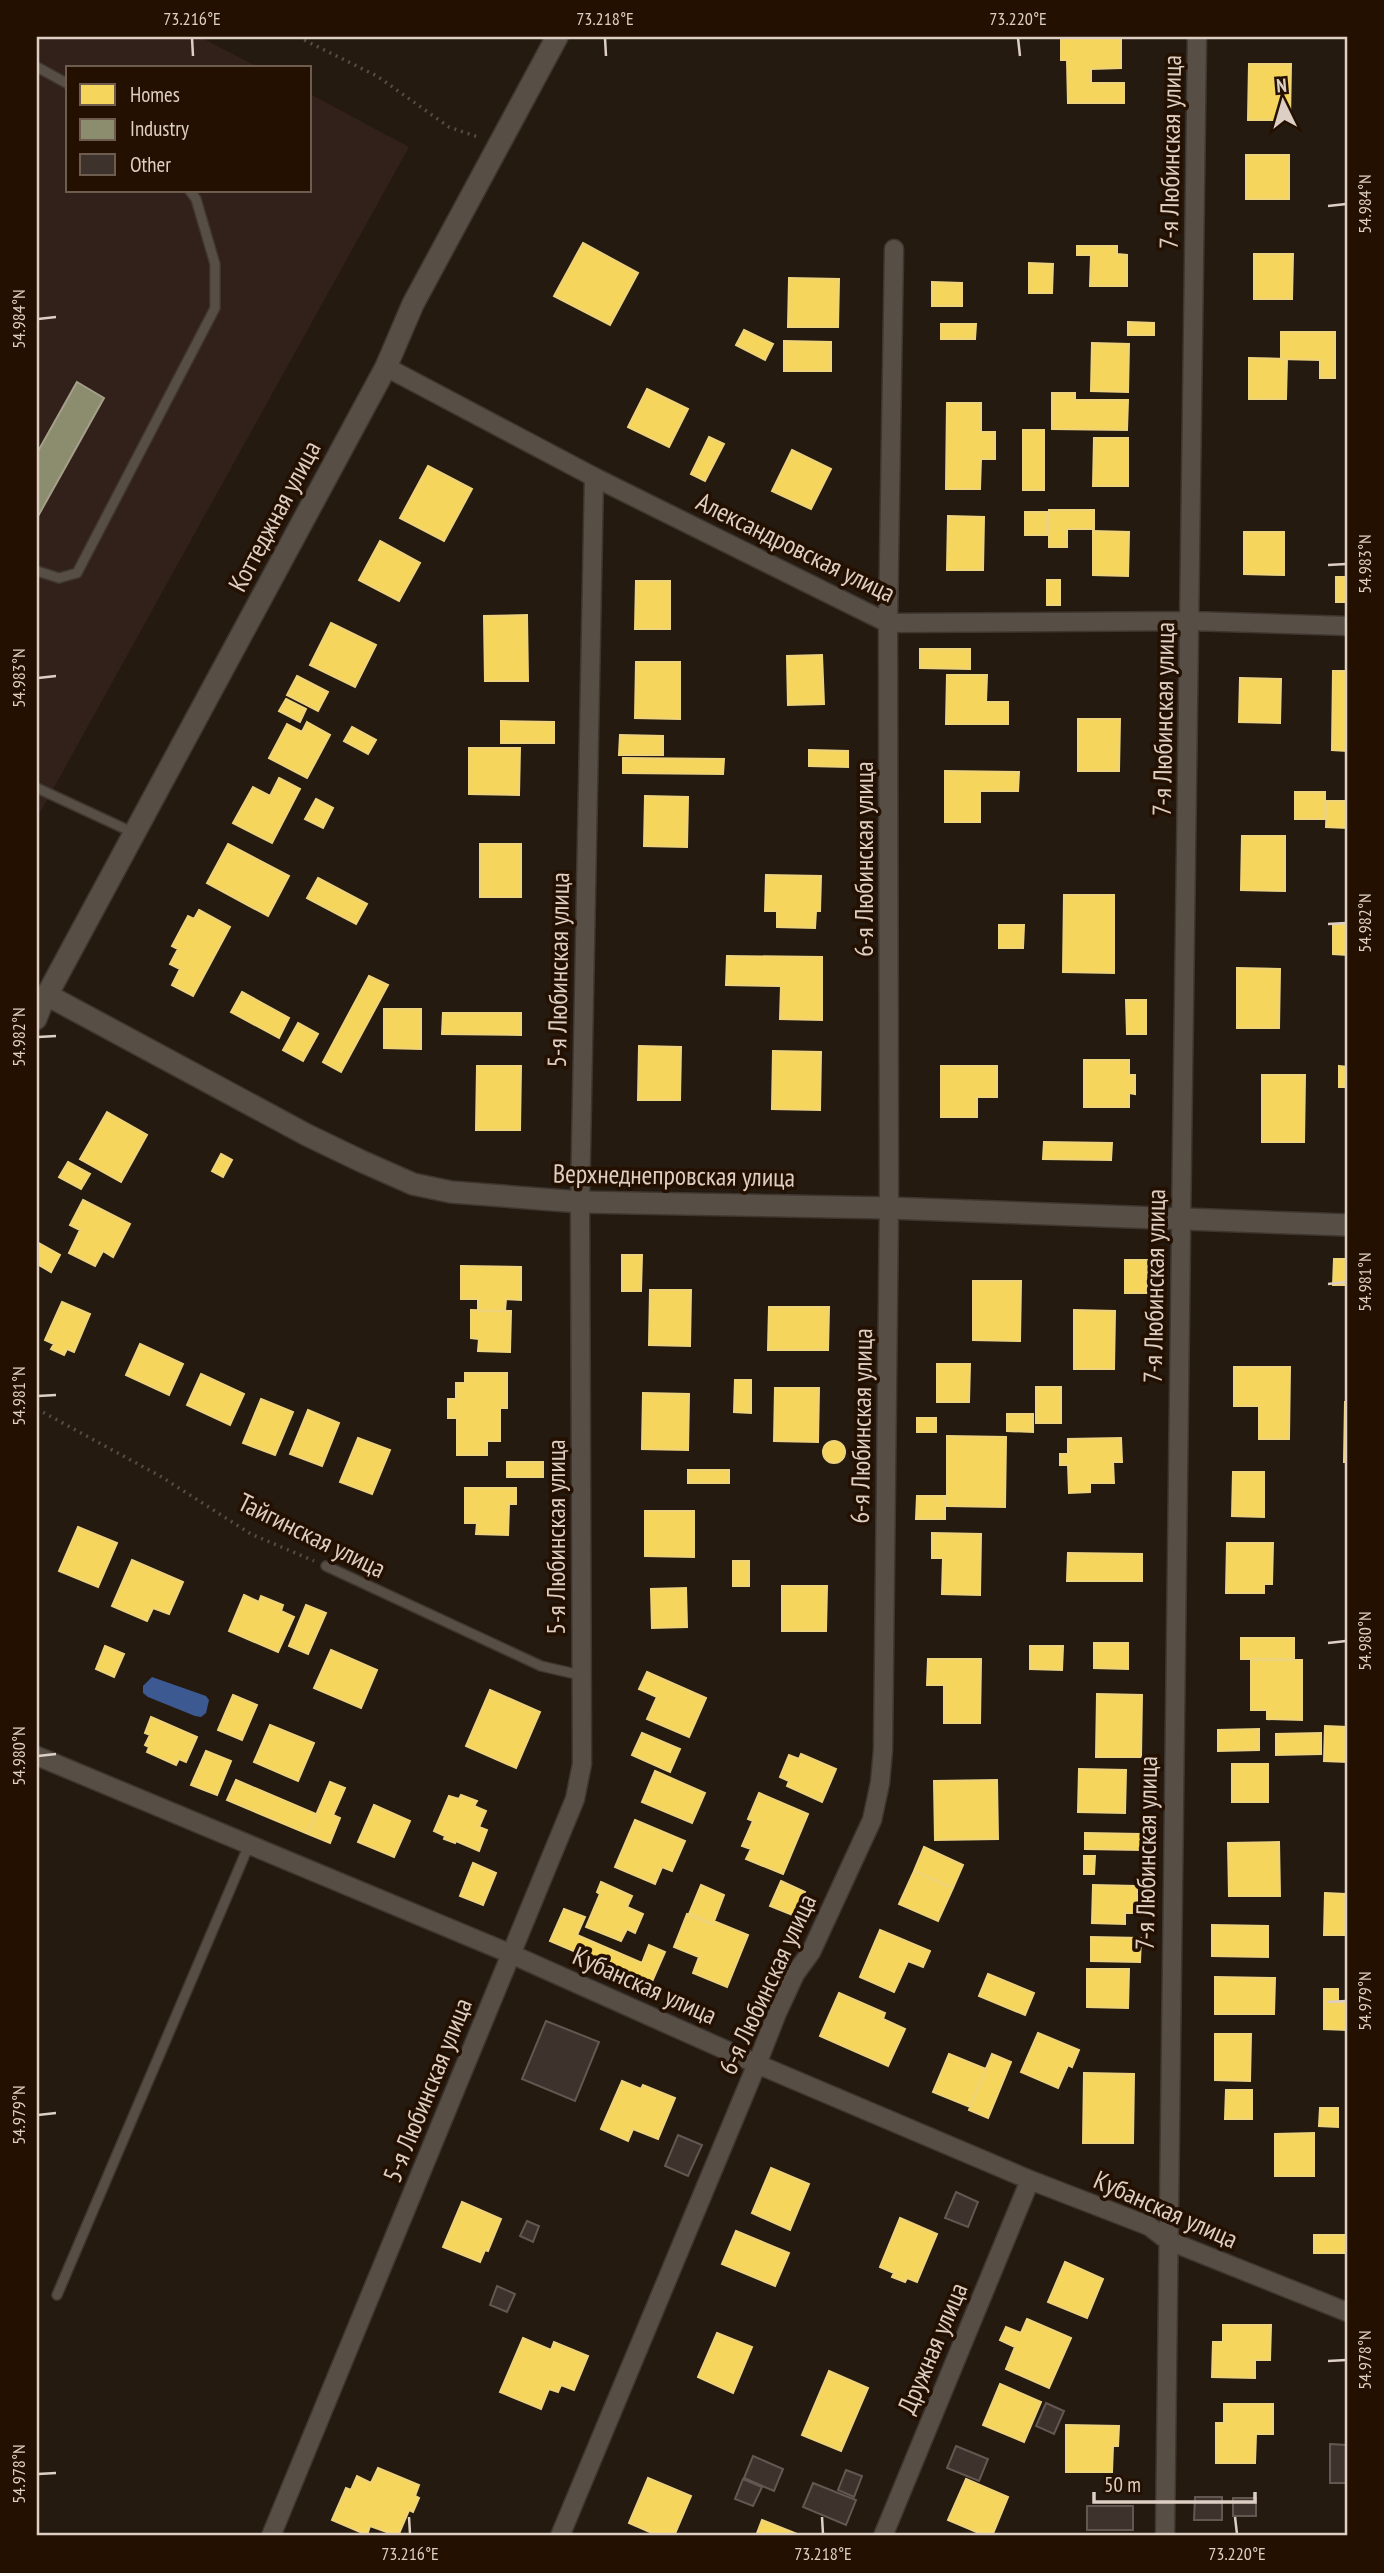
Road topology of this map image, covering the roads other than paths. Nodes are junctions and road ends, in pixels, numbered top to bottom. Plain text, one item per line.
1 (557, 37) edge
2 (1197, 37) edge
3 (37, 67) edge
4 (66, 83) edge
5 (191, 192) edge
6 (894, 249) dead end
7 (386, 367) junction
8 (594, 477) junction
9 (37, 571) edge
10 (1191, 621) junction
11 (888, 623) junction
12 (1347, 626) edge
13 (37, 788) edge
14 (135, 834) junction
15 (47, 995) junction
16 (37, 1020) edge
17 (580, 1202) junction
18 (889, 1208) junction
19 (1181, 1221) junction
20 (1347, 1226) edge
21 (326, 1566) road end
22 (580, 1675) junction
23 (37, 1756) edge
24 (249, 1845) junction
25 (511, 1954) junction
26 (757, 2064) junction
27 (1030, 2180) junction
28 (1167, 2240) junction
29 (57, 2295) dead end
30 (1347, 2312) edge
31 (271, 2536) edge
32 (560, 2536) edge
33 (883, 2536) edge
34 (1165, 2536) edge

1 - 7 street, Коттеджная улица
2 - 10 street, 7-я Любинская улица
3 - 4 lane
5 - 9 lane
6 - 11 street, 6-я Любинская улица
7 - 8 street, Александровская улица
7 - 14 street, Коттеджная улица
8 - 11 street, Александровская улица
8 - 17 street, 5-я Любинская улица
10 - 11 street, Александровская улица
10 - 12 street, Александровская улица
10 - 19 street, 7-я Любинская улица
11 - 18 street, 6-я Любинская улица
13 - 14 lane
14 - 15 street, Коттеджная улица
15 - 16 street, Коттеджная улица
15 - 17 street, Верхнеднепровская улица
17 - 18 street, Верхнеднепровская улица
17 - 22 street, 5-я Любинская улица
18 - 19 street, Верхнеднепровская улица
18 - 26 street, 6-я Любинская улица
19 - 20 street, Верхнеднепровская улица
19 - 28 street, 7-я Любинская улица
21 - 22 lane, Тайгинская улица
22 - 25 street, 5-я Любинская улица
23 - 24 street, Кубанская улица
24 - 25 street, Кубанская улица
24 - 29 lane
25 - 26 street, Кубанская улица
25 - 31 street, 5-я Любинская улица
26 - 27 street, Кубанская улица
26 - 32 street, 6-я Любинская улица
27 - 28 street, Кубанская улица
27 - 33 street, Дружная улица
28 - 30 street, Кубанская улица
28 - 34 street, 7-я Любинская улица

